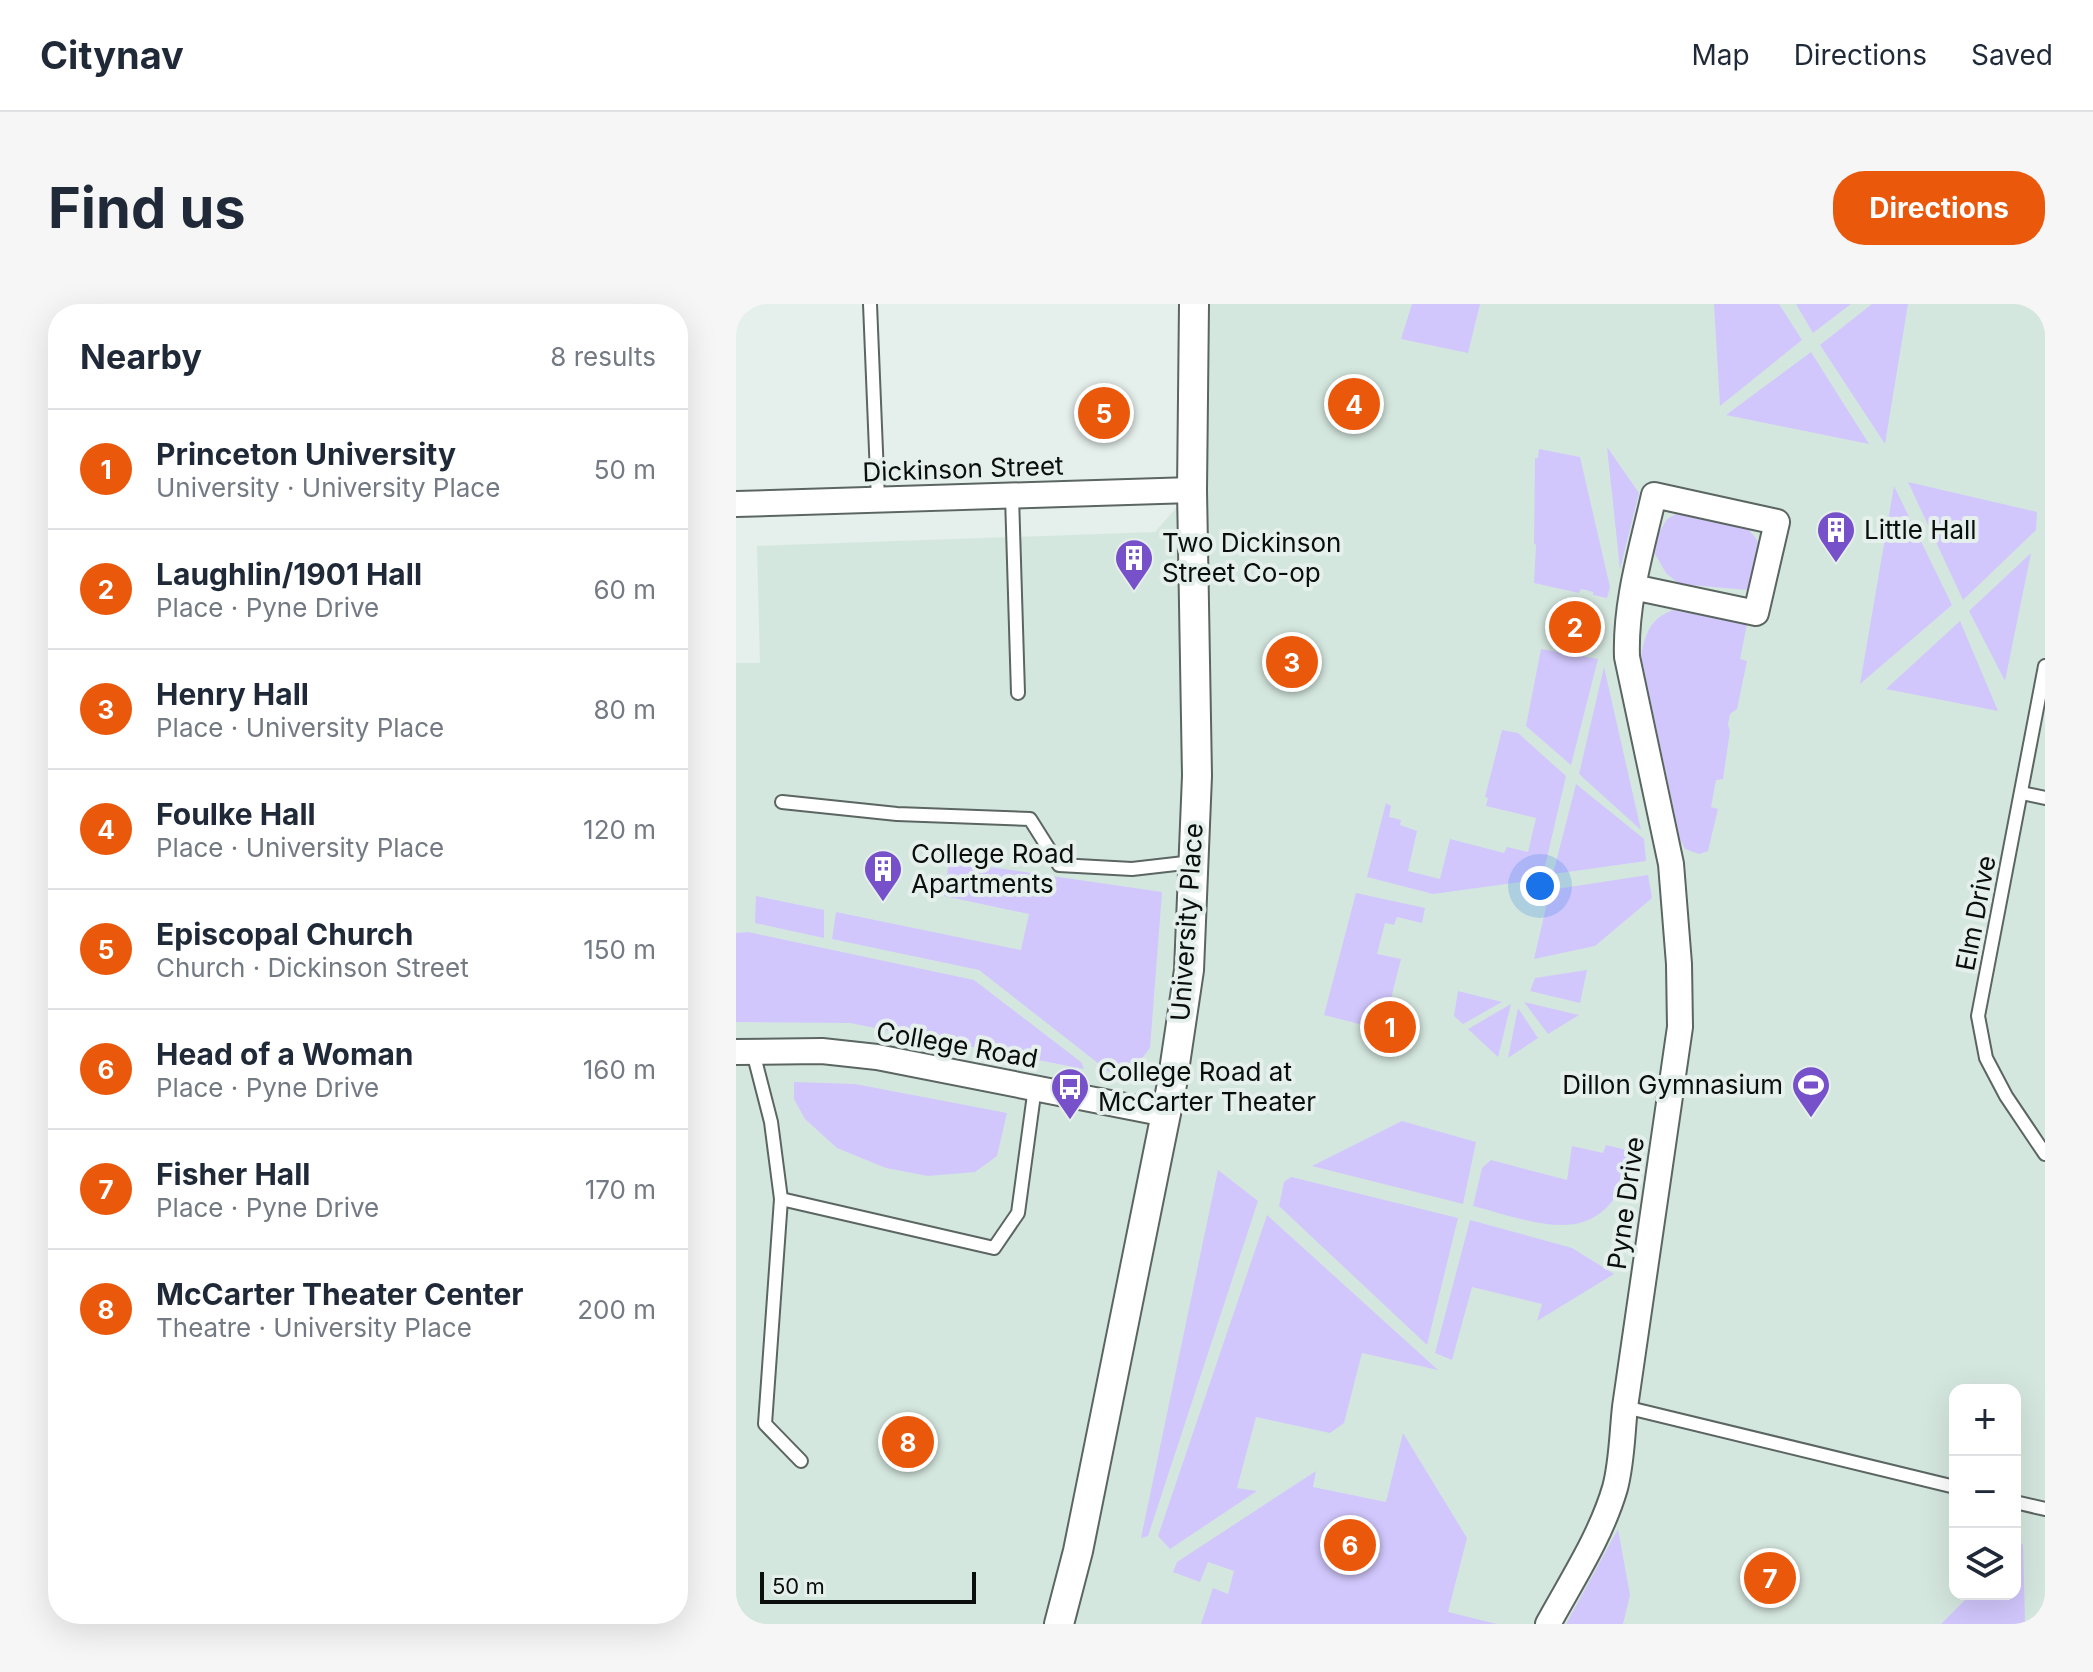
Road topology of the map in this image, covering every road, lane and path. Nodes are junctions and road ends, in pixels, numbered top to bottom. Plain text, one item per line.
1 (870, 304) edge
2 (1194, 304) edge
3 (1192, 490) junction
4 (1012, 496) junction
5 (878, 500) junction
6 (736, 504) edge
7 (1633, 587) junction
8 (2045, 666) edge
9 (1018, 693) dead end
10 (2022, 793) junction
11 (2045, 798) edge
12 (782, 802) dead end
13 (1193, 862) junction
14 (744, 1052) edge
15 (1035, 1087) junction
16 (1166, 1114) junction
17 (2045, 1154) edge
18 (781, 1199) junction
19 (1625, 1407) junction
20 (801, 1461) dead end
21 (1949, 1486) edge
22 (2021, 1503) edge
23 (2045, 1509) edge
24 (1059, 1624) edge
25 (1548, 1624) edge

1 - 5 lane
2 - 3 street, University Place
3 - 4 street, Dickinson Street
3 - 13 street, University Place
4 - 5 street, Dickinson Street
4 - 9 lane
5 - 6 street, Dickinson Street
7 - 7 street, Pyne Drive
7 - 19 street, Pyne Drive
8 - 10 lane, Elm Drive
10 - 11 lane
10 - 17 lane, Elm Drive
12 - 13 lane
13 - 16 street, University Place
14 - 15 street, College Road
14 - 18 lane
15 - 16 street, College Road
15 - 18 lane
16 - 24 street, University Place
18 - 20 lane
19 - 21 lane
19 - 25 street, Pyne Drive
22 - 23 lane

